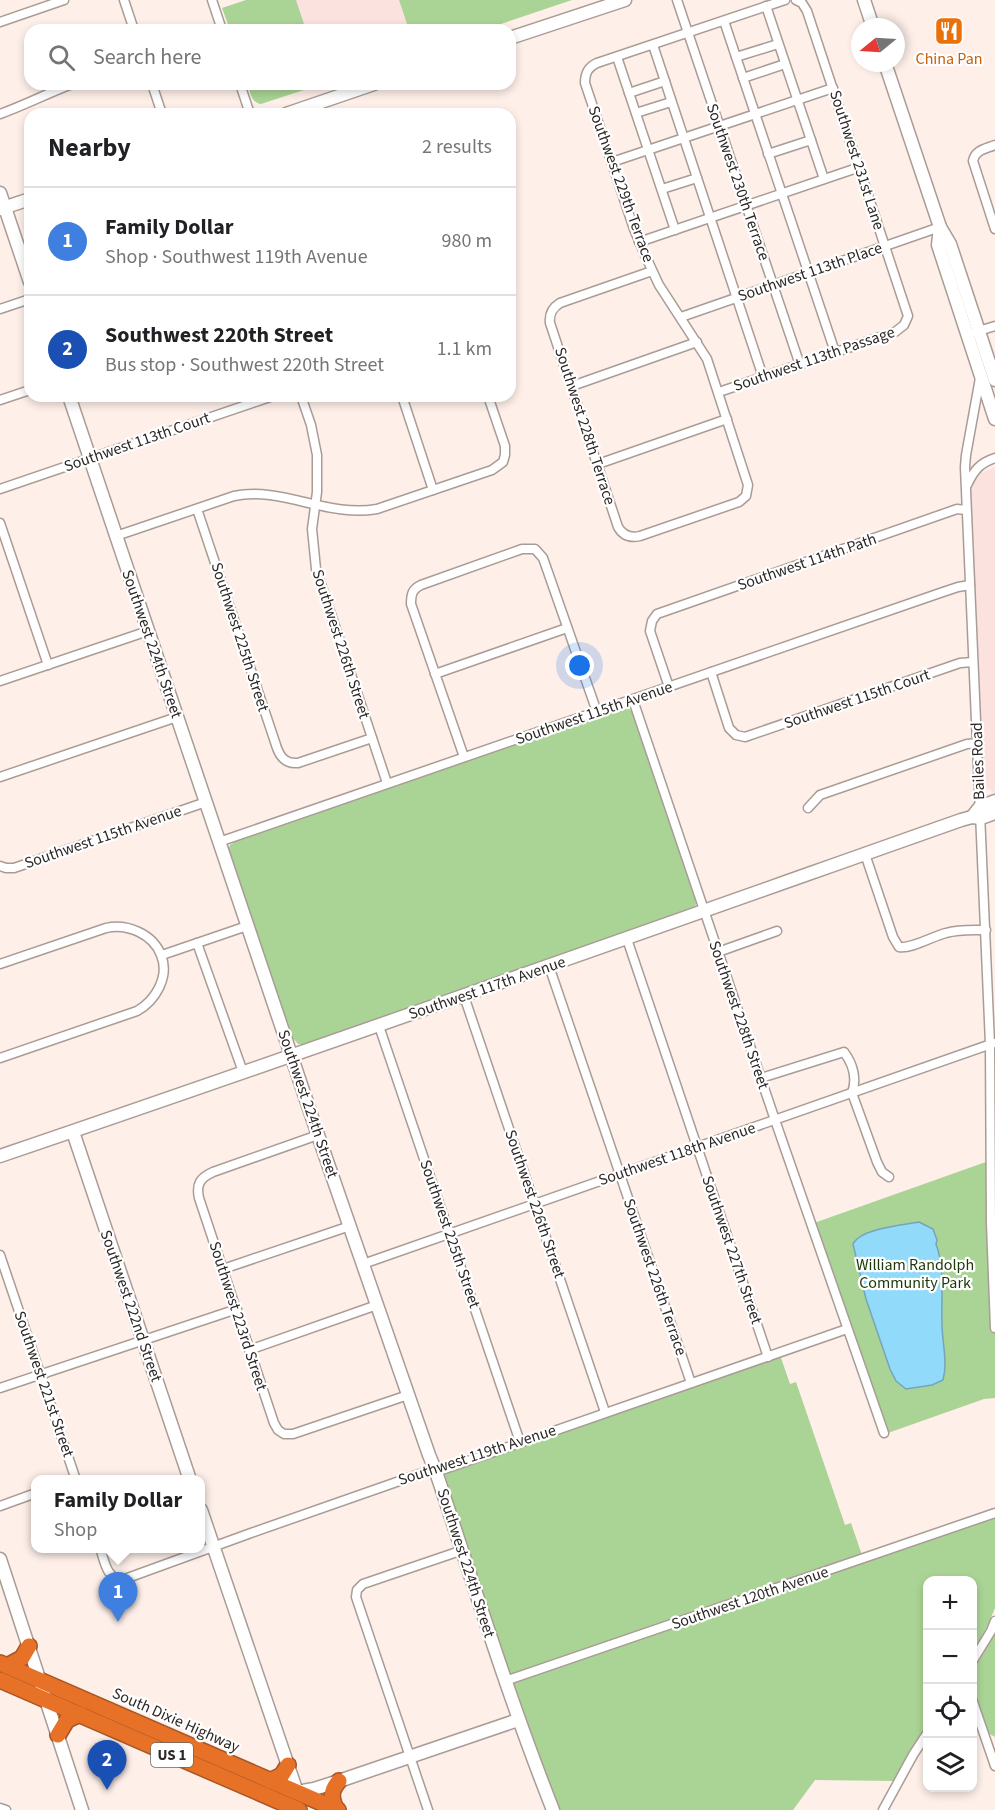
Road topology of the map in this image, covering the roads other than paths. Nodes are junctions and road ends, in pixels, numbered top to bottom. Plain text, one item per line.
1 (63, 0) edge
2 (124, 0) edge
3 (212, 0) edge
4 (625, 0) edge
5 (677, 0) edge
6 (785, 0) edge
7 (864, 0) edge
8 (797, 1) edge
9 (766, 6) junction
10 (870, 18) edge
11 (724, 21) junction
12 (0, 22) edge
13 (132, 24) edge
14 (220, 24) edge
15 (688, 33) junction
16 (516, 36) edge
17 (778, 44) junction
18 (653, 45) junction
19 (617, 57) junction
20 (736, 57) junction
21 (785, 64) junction
22 (888, 72) edge
23 (743, 78) junction
24 (665, 81) junction
25 (833, 88) junction
26 (55, 90) edge
27 (154, 90) edge
28 (242, 90) edge
29 (356, 90) edge
30 (629, 93) junction
31 (797, 100) junction
32 (671, 102) junction
33 (160, 108) edge
34 (248, 108) edge
35 (304, 108) edge
36 (636, 113) junction
37 (0, 114) edge
38 (755, 114) junction
39 (719, 126) junction
40 (684, 138) junction
41 (811, 140) junction
42 (995, 146) edge
43 (648, 150) junction
44 (768, 154) junction
45 (612, 162) junction
46 (860, 167) junction
47 (697, 178) junction
48 (824, 179) junction
49 (662, 189) junction
50 (0, 193) edge
51 (781, 194) junction
52 (24, 201) edge
53 (746, 206) junction
54 (2, 208) edge
55 (710, 218) junction
56 (940, 227) junction
57 (995, 229) edge
58 (675, 230) junction
59 (639, 242) junction
60 (886, 246) junction
61 (24, 266) edge
62 (652, 271) junction
63 (807, 273) junction
64 (773, 285) junction
65 (737, 297) junction
66 (24, 301) edge
67 (0, 309) edge
68 (681, 317) junction
69 (907, 321) joint
70 (995, 326) edge
71 (973, 333) junction
72 (697, 342) junction
73 (835, 352) junction
74 (800, 364) junction
75 (981, 375) junction
76 (763, 377) junction
77 (995, 380) edge
78 (572, 386) junction
79 (24, 392) edge
80 (719, 392) junction
81 (0, 400) edge
82 (71, 402) edge
83 (255, 402) edge
84 (303, 402) edge
85 (404, 402) edge
86 (490, 402) edge
87 (727, 419) junction
88 (995, 419) edge
89 (967, 445) junction
90 (90, 458) junction
91 (995, 458) edge
92 (984, 462) junction
93 (598, 464) junction
94 (966, 488) junction
95 (0, 489) edge
96 (433, 490) junction
97 (315, 505) junction
98 (197, 508) junction
99 (966, 510) junction
100 (0, 522) edge
101 (116, 536) junction
102 (632, 537) joint
103 (970, 585) junction
104 (567, 628) junction
105 (148, 631) junction
106 (974, 662) junction
107 (48, 664) junction
108 (711, 672) junction
109 (435, 674) junction
110 (0, 681) edge
111 (669, 687) junction
112 (633, 699) junction
113 (597, 712) junction
114 (177, 717) junction
115 (372, 738) junction
116 (978, 743) junction
117 (464, 757) junction
118 (0, 777) edge
119 (387, 783) junction
120 (995, 801) edge
121 (206, 802) junction
122 (808, 808) dead end
123 (995, 813) edge
124 (978, 814) junction
125 (219, 843) junction
126 (865, 854) junction
127 (0, 866) edge
128 (704, 912) junction
129 (247, 926) junction
130 (986, 930) junction
131 (777, 931) dead end
132 (627, 939) junction
133 (197, 943) junction
134 (718, 952) junction
135 (162, 955) junction
136 (0, 964) edge
137 (549, 966) junction
138 (464, 996) junction
139 (380, 1026) junction
140 (993, 1043) edge
141 (292, 1055) junction
142 (0, 1058) edge
143 (243, 1072) junction
144 (761, 1078) junction
145 (852, 1093) junction
146 (775, 1120) junction
147 (73, 1132) junction
148 (318, 1135) junction
149 (697, 1146) junction
150 (0, 1156) edge
151 (620, 1173) junction
152 (889, 1177) dead end
153 (534, 1203) junction
154 (350, 1226) junction
155 (449, 1233) junction
156 (0, 1255) edge
157 (363, 1264) junction
158 (223, 1269) junction
159 (377, 1305) junction
160 (237, 1309) junction
161 (995, 1328) edge
162 (848, 1329) junction
163 (143, 1340) junction
164 (249, 1350) junction
165 (768, 1357) junction
166 (40, 1375) junction
167 (691, 1383) junction
168 (0, 1388) edge
169 (408, 1395) junction
170 (605, 1412) junction
171 (884, 1433) dead end
172 (520, 1442) junction
173 (436, 1472) junction
174 (75, 1475) edge
175 (189, 1475) edge
176 (31, 1495) edge
177 (0, 1506) edge
178 (995, 1514) edge
179 (205, 1522) edge
180 (213, 1547) junction
181 (205, 1550) edge
182 (463, 1550) junction
183 (102, 1553) edge
184 (196, 1553) edge
185 (0, 1559) edge
186 (995, 1621) edge
187 (29, 1646) junction
188 (977, 1654) edge
189 (2, 1667) edge
190 (0, 1680) edge
191 (40, 1680) junction
192 (505, 1681) junction
193 (46, 1700) junction
194 (977, 1710) edge
195 (80, 1714) junction
196 (518, 1720) junction
197 (58, 1734) junction
198 (164, 1734) junction
199 (924, 1738) edge
200 (992, 1743) edge
201 (410, 1756) junction
202 (189, 1762) junction
203 (288, 1765) junction
204 (995, 1767) edge
205 (270, 1780) junction
206 (339, 1781) junction
207 (297, 1792) junction
208 (0, 1808) edge
209 (6, 1810) edge
210 (82, 1810) edge
211 (299, 1810) edge
212 (304, 1810) edge
213 (337, 1810) edge
214 (428, 1810) edge
215 (553, 1810) edge
216 (883, 1810) edge

1 - 12 street
2 - 13 street
3 - 14 street
4 - 16 street
5 - 15 street, Southwest 230th Terrace
6 - 9 street
7 - 10 street
8 - 25 street, Southwest 231st Lane
9 - 11 street
9 - 17 street
11 - 15 street
11 - 20 street
15 - 18 street
15 - 39 street, Southwest 230th Terrace
17 - 20 street
17 - 21 street
18 - 19 street
18 - 24 street
19 - 30 street
19 - 45 street, Southwest 229th Terrace
20 - 23 street
21 - 23 street
21 - 31 street
22 - 56 street
23 - 38 street
24 - 30 street
24 - 32 street
25 - 31 street
25 - 46 street, Southwest 231st Lane
26 - 37 street
27 - 33 street
28 - 34 street
29 - 35 street
30 - 36 street
31 - 38 street
31 - 41 street
32 - 36 street
32 - 40 street
36 - 43 street
38 - 39 street
38 - 44 street
39 - 40 street
39 - 53 street, Southwest 230th Terrace
40 - 43 street
40 - 47 street
41 - 44 street
41 - 48 street
42 - 57 street
43 - 45 street
43 - 49 street
44 - 51 street
45 - 59 street, Southwest 229th Terrace
46 - 48 street
46 - 60 street, Southwest 231st Lane
47 - 49 street
47 - 55 street
48 - 51 street
49 - 58 street
50 - 54 street
51 - 53 street
51 - 63 street
52 - 54 street
53 - 55 street
53 - 64 street, Southwest 230th Terrace
54 - 61 street
55 - 58 street
55 - 65 street
56 - 60 street, Southwest 113th Place
56 - 71 street
58 - 59 street
59 - 62 street, Southwest 229th Terrace
60 - 63 street, Southwest 113th Place
60 - 69 street, Southwest 231st Lane
62 - 68 street, Southwest 229th Terrace
62 - 78 street, Southwest 228th Terrace
63 - 64 street, Southwest 113th Place
63 - 73 street
64 - 65 street, Southwest 113th Place
64 - 74 street, Southwest 230th Terrace
65 - 68 street, Southwest 113th Place
65 - 76 street
66 - 67 street
68 - 72 street, Southwest 229th Terrace
69 - 73 street, Southwest 113th Passage
70 - 71 street
71 - 75 street
71 - 77 street
72 - 78 street
72 - 80 street, Southwest 229th Terrace
73 - 74 street, Southwest 113th Passage
74 - 76 street, Southwest 113th Passage
75 - 88 street
75 - 89 street, Bailes Road
76 - 80 street, Southwest 113th Passage
78 - 93 street, Southwest 228th Terrace
79 - 81 street
80 - 87 street, Southwest 229th Terrace
82 - 90 street, Southwest 224th Street
83 - 90 street, Southwest 113th Court
84 - 97 street, Southwest 226th Street
85 - 96 street
86 - 96 street
87 - 93 street
87 - 102 street, Southwest 229th Terrace
89 - 92 street
89 - 94 street, Bailes Road
90 - 95 street, Southwest 113th Court
90 - 101 street, Southwest 224th Street
91 - 92 street
92 - 94 street
93 - 102 street, Southwest 228th Terrace
94 - 99 street, Bailes Road
96 - 97 street
97 - 98 street
97 - 115 street, Southwest 226th Street
98 - 101 street
98 - 115 street, Southwest 225th Street
99 - 103 street, Bailes Road
99 - 111 street, Southwest 114th Path
100 - 107 street
101 - 105 street, Southwest 224th Street
103 - 106 street, Bailes Road
103 - 108 street, Southwest 115th Avenue
104 - 109 street
104 - 109 street
104 - 113 street
105 - 107 street
105 - 114 street, Southwest 224th Street
106 - 108 street, Southwest 115th Court
106 - 116 street, Bailes Road
107 - 110 street
108 - 111 street, Southwest 115th Avenue
109 - 117 street
111 - 112 street, Southwest 115th Avenue
112 - 113 street, Southwest 115th Avenue
112 - 128 street, Southwest 228th Street
113 - 117 street, Southwest 115th Avenue
114 - 118 street
114 - 121 street, Southwest 224th Street
115 - 119 street, Southwest 226th Street
116 - 122 street
116 - 124 street, Bailes Road
117 - 119 street, Southwest 115th Avenue
119 - 125 street, Southwest 115th Avenue
120 - 124 street, Southwest 117th Avenue
121 - 125 street, Southwest 224th Street
121 - 127 street, Southwest 115th Avenue
123 - 124 street, Southwest 117th Avenue
124 - 126 street, Southwest 117th Avenue
124 - 130 street, Bailes Road
125 - 129 street, Southwest 224th Street
126 - 128 street, Southwest 117th Avenue
126 - 130 street
128 - 132 street, Southwest 117th Avenue
128 - 134 street, Southwest 228th Street
129 - 133 street
129 - 141 street, Southwest 224th Street
130 - 140 street, Bailes Road
131 - 134 street
132 - 137 street, Southwest 117th Avenue
132 - 149 street, Southwest 227th Street
133 - 135 street
133 - 143 street
134 - 144 street, Southwest 228th Street
135 - 136 street
135 - 142 street
137 - 138 street, Southwest 117th Avenue
137 - 151 street, Southwest 226th Terrace
138 - 139 street, Southwest 117th Avenue
138 - 153 street, Southwest 226th Street
139 - 141 street, Southwest 117th Avenue
139 - 155 street, Southwest 225th Street
140 - 145 street, Southwest 118th Avenue
140 - 161 street, Bailes Road
141 - 143 street, Southwest 117th Avenue
141 - 148 street, Southwest 224th Street
143 - 147 street, Southwest 117th Avenue
144 - 145 street
144 - 146 street, Southwest 228th Street
145 - 146 street, Southwest 118th Avenue
145 - 152 street
146 - 149 street, Southwest 118th Avenue
146 - 162 street, Southwest 228th Street
147 - 150 street, Southwest 117th Avenue
147 - 163 street, Southwest 222nd Street
148 - 154 street, Southwest 224th Street
148 - 158 street, Southwest 223rd Street
149 - 151 street, Southwest 118th Avenue
149 - 165 street, Southwest 227th Street
151 - 153 street, Southwest 118th Avenue
151 - 167 street, Southwest 226th Terrace
153 - 155 street, Southwest 118th Avenue
153 - 170 street, Southwest 226th Street
154 - 157 street, Southwest 224th Street
154 - 158 street
155 - 157 street, Southwest 118th Avenue
155 - 172 street, Southwest 225th Street
156 - 166 street, Southwest 221st Street
157 - 159 street, Southwest 224th Street
158 - 160 street, Southwest 223rd Street
159 - 164 street
159 - 169 street, Southwest 224th Street
160 - 163 street
160 - 164 street, Southwest 223rd Street
162 - 165 street, Southwest 119th Avenue
162 - 171 street, Southwest 228th Street
163 - 166 street
163 - 175 street, Southwest 222nd Street
164 - 169 street, Southwest 223rd Street
165 - 167 street, Southwest 119th Avenue
166 - 168 street
166 - 174 street, Southwest 221st Street
167 - 170 street, Southwest 119th Avenue
169 - 173 street, Southwest 224th Street
170 - 172 street, Southwest 119th Avenue
172 - 173 street, Southwest 119th Avenue
173 - 180 street, Southwest 119th Avenue
173 - 182 street, Southwest 224th Street
176 - 177 street
178 - 192 street, Southwest 120th Avenue
179 - 180 street
180 - 181 street, Southwest 119th Avenue
180 - 203 street
182 - 192 street, Southwest 224th Street
182 - 201 street
183 - 184 street, Southwest 119th Avenue
185 - 187 street
186 - 188 street
187 - 189 highway
187 - 191 street
189 - 191 highway, South Dixie Highway / US 1
190 - 193 highway, South Dixie Highway / US 1
191 - 193 street
191 - 198 highway, South Dixie Highway / US 1
192 - 196 street, Southwest 224th Street
193 - 195 highway, South Dixie Highway / US 1
193 - 197 street
193 - 198 highway
194 - 200 street
195 - 197 highway
195 - 202 highway, South Dixie Highway / US 1
196 - 201 street
196 - 215 street, Southwest 224th Street
197 - 210 street
198 - 205 highway, South Dixie Highway / US 1
199 - 216 street
200 - 204 street
201 - 206 street
201 - 214 street
202 - 207 highway
202 - 211 highway, South Dixie Highway / US 1
203 - 205 highway
203 - 207 street
205 - 207 highway, South Dixie Highway / US 1
206 - 207 street
206 - 213 highway
207 - 212 highway
207 - 213 highway, South Dixie Highway / US 1
208 - 209 street

